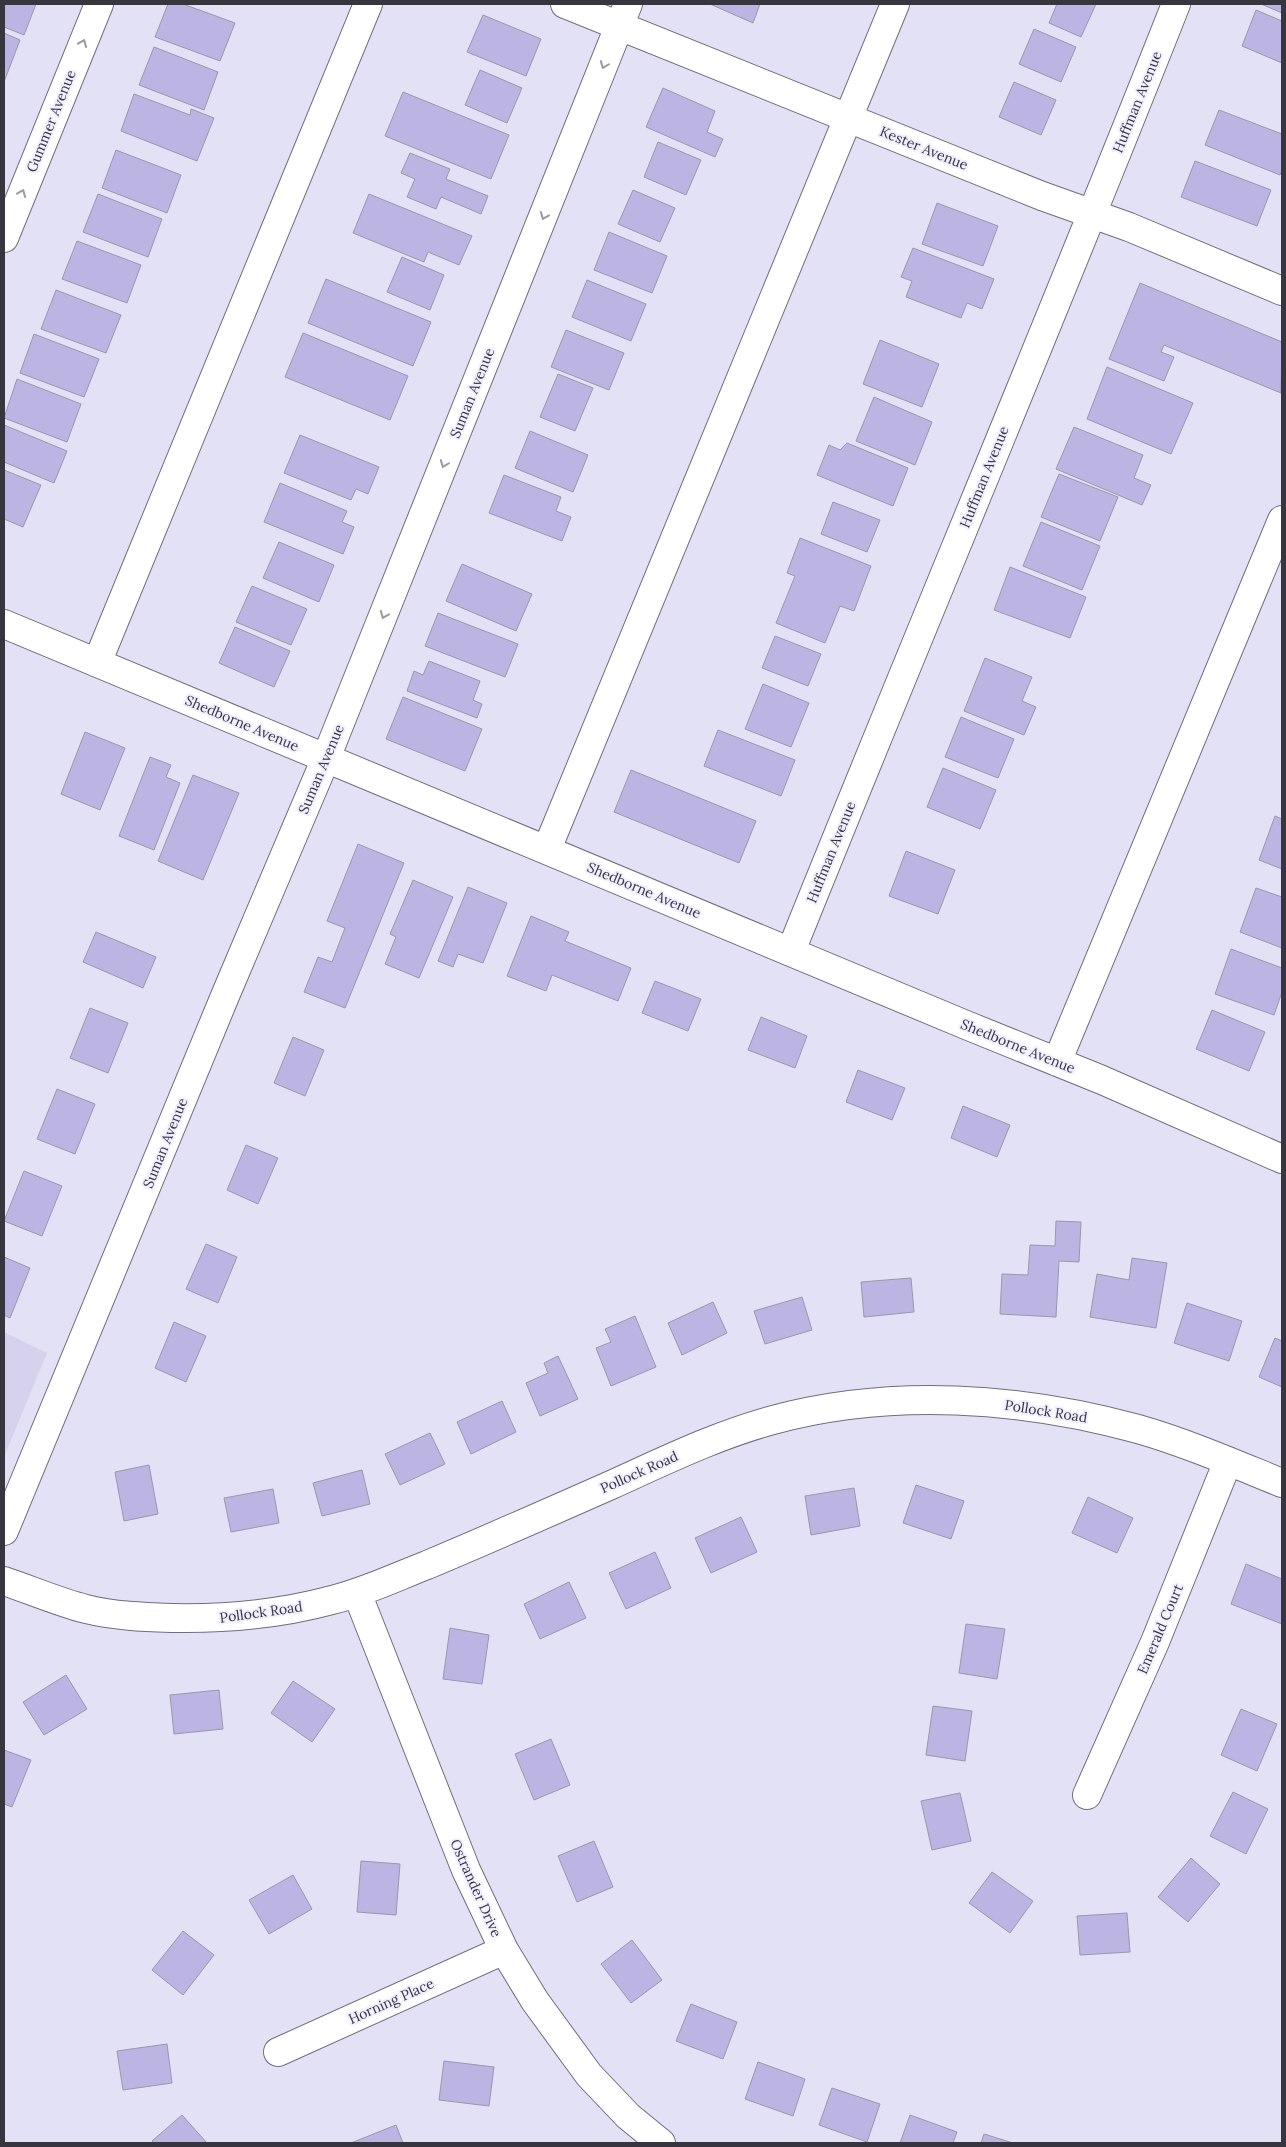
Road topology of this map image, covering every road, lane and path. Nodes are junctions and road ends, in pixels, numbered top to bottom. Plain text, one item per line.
1 (99, 4) edge
2 (368, 4) edge
3 (565, 4) edge
4 (895, 4) edge
5 (1176, 4) edge
6 (624, 15) edge
7 (848, 118) junction
8 (1093, 214) junction
9 (4, 238) edge
10 (1282, 292) edge
11 (1282, 520) edge
12 (4, 624) edge
13 (97, 663) junction
14 (326, 758) junction
15 (547, 850) junction
16 (791, 951) junction
17 (1057, 1062) junction
18 (1282, 1159) edge
19 (1228, 1460) junction
20 (1282, 1484) edge
21 (4, 1531) edge
22 (4, 1581) edge
23 (357, 1594) junction
24 (1087, 1795) dead end
25 (504, 1950) junction
26 (278, 2052) dead end
27 (661, 2143) edge

9 -> 1 street, Gummer Avenue
2 - 13 street
3 - 6 street, Kester Avenue
4 - 7 street
5 - 8 street, Huffman Avenue
6 - 7 street, Kester Avenue
6 -> 14 street, Suman Avenue
7 - 8 street, Kester Avenue
7 - 15 street
8 - 10 street, Kester Avenue
8 - 16 street, Huffman Avenue
11 - 17 street
12 - 13 street, Shedborne Avenue
13 - 14 street, Shedborne Avenue
14 - 15 street, Shedborne Avenue
14 - 21 street, Suman Avenue
15 - 16 street, Shedborne Avenue
16 - 17 street, Shedborne Avenue
17 - 18 street, Shedborne Avenue
19 - 20 street, Pollock Road
19 - 23 street, Pollock Road
19 - 24 street, Emerald Court
22 - 23 street, Pollock Road
23 - 25 street, Ostrander Drive
25 - 26 street, Horning Place
25 - 27 street, Ostrander Drive

